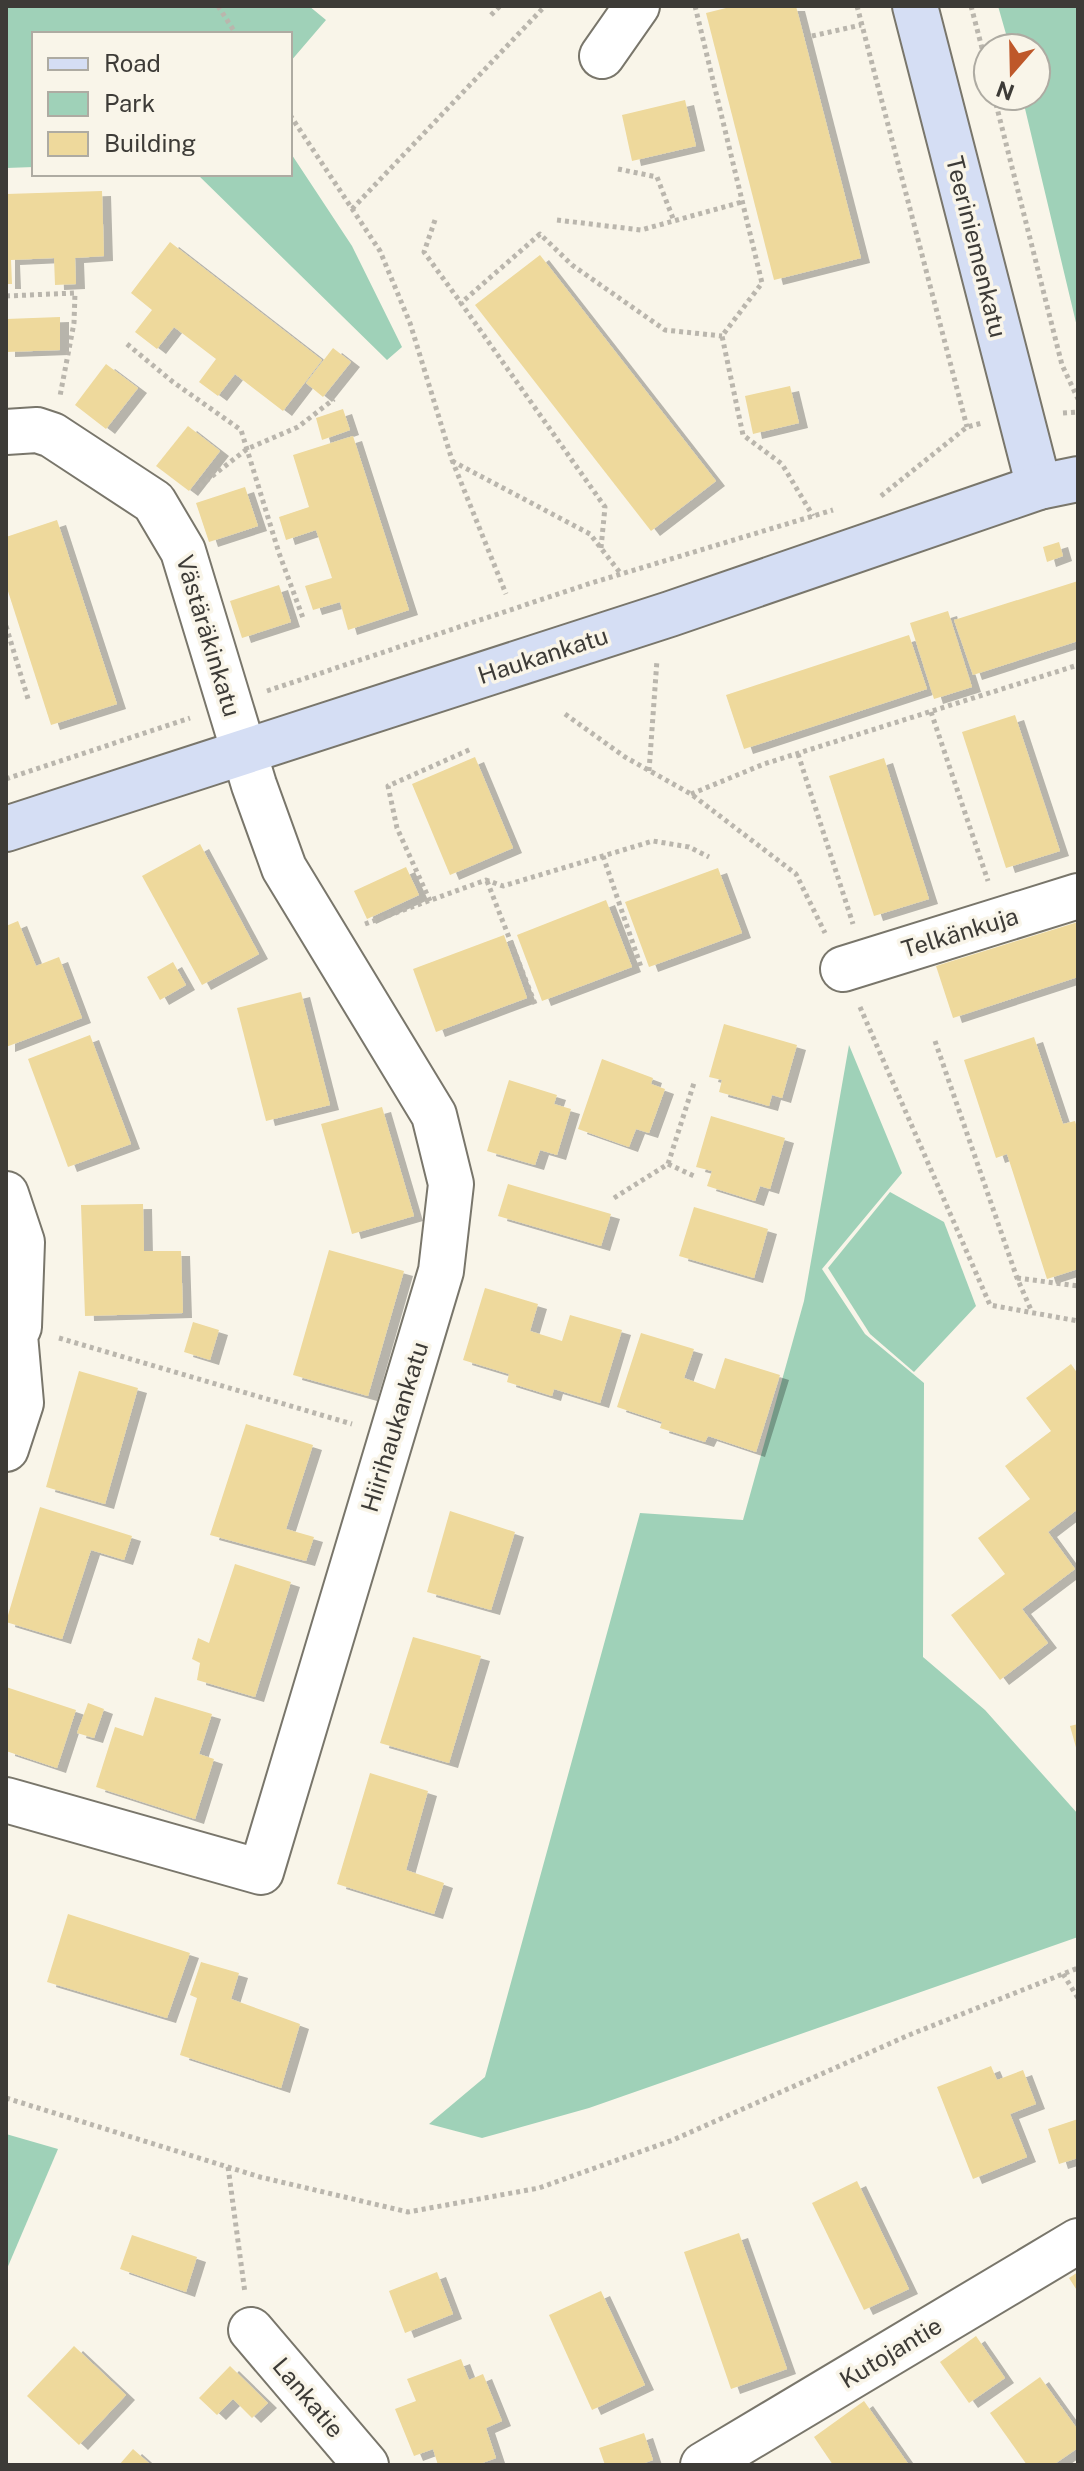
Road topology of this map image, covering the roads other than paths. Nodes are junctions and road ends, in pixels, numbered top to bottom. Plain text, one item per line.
1 (637, 6) edge
2 (915, 6) edge
3 (602, 56) dead end
4 (6, 432) edge
5 (1058, 483) edge
6 (245, 754) junction
7 (6, 829) edge
8 (1078, 896) edge
9 (849, 951) road end
10 (6, 1194) edge
11 (13, 1333) edge
12 (6, 1449) edge
13 (6, 1800) edge
14 (1078, 2241) edge
15 (251, 2330) road end
16 (366, 2465) edge
17 (703, 2465) edge

1 - 3 street
2 - 5 street, Teeriniemenkatu
4 - 6 street, Västäräkinkatu
5 - 6 street, Haukankatu
6 - 7 street, Haukankatu
6 - 13 street, Hiirihaukankatu
8 - 9 street, Telkänkuja
10 - 11 street
11 - 12 street
14 - 17 street, Kutojantie
15 - 16 street, Lankatie

